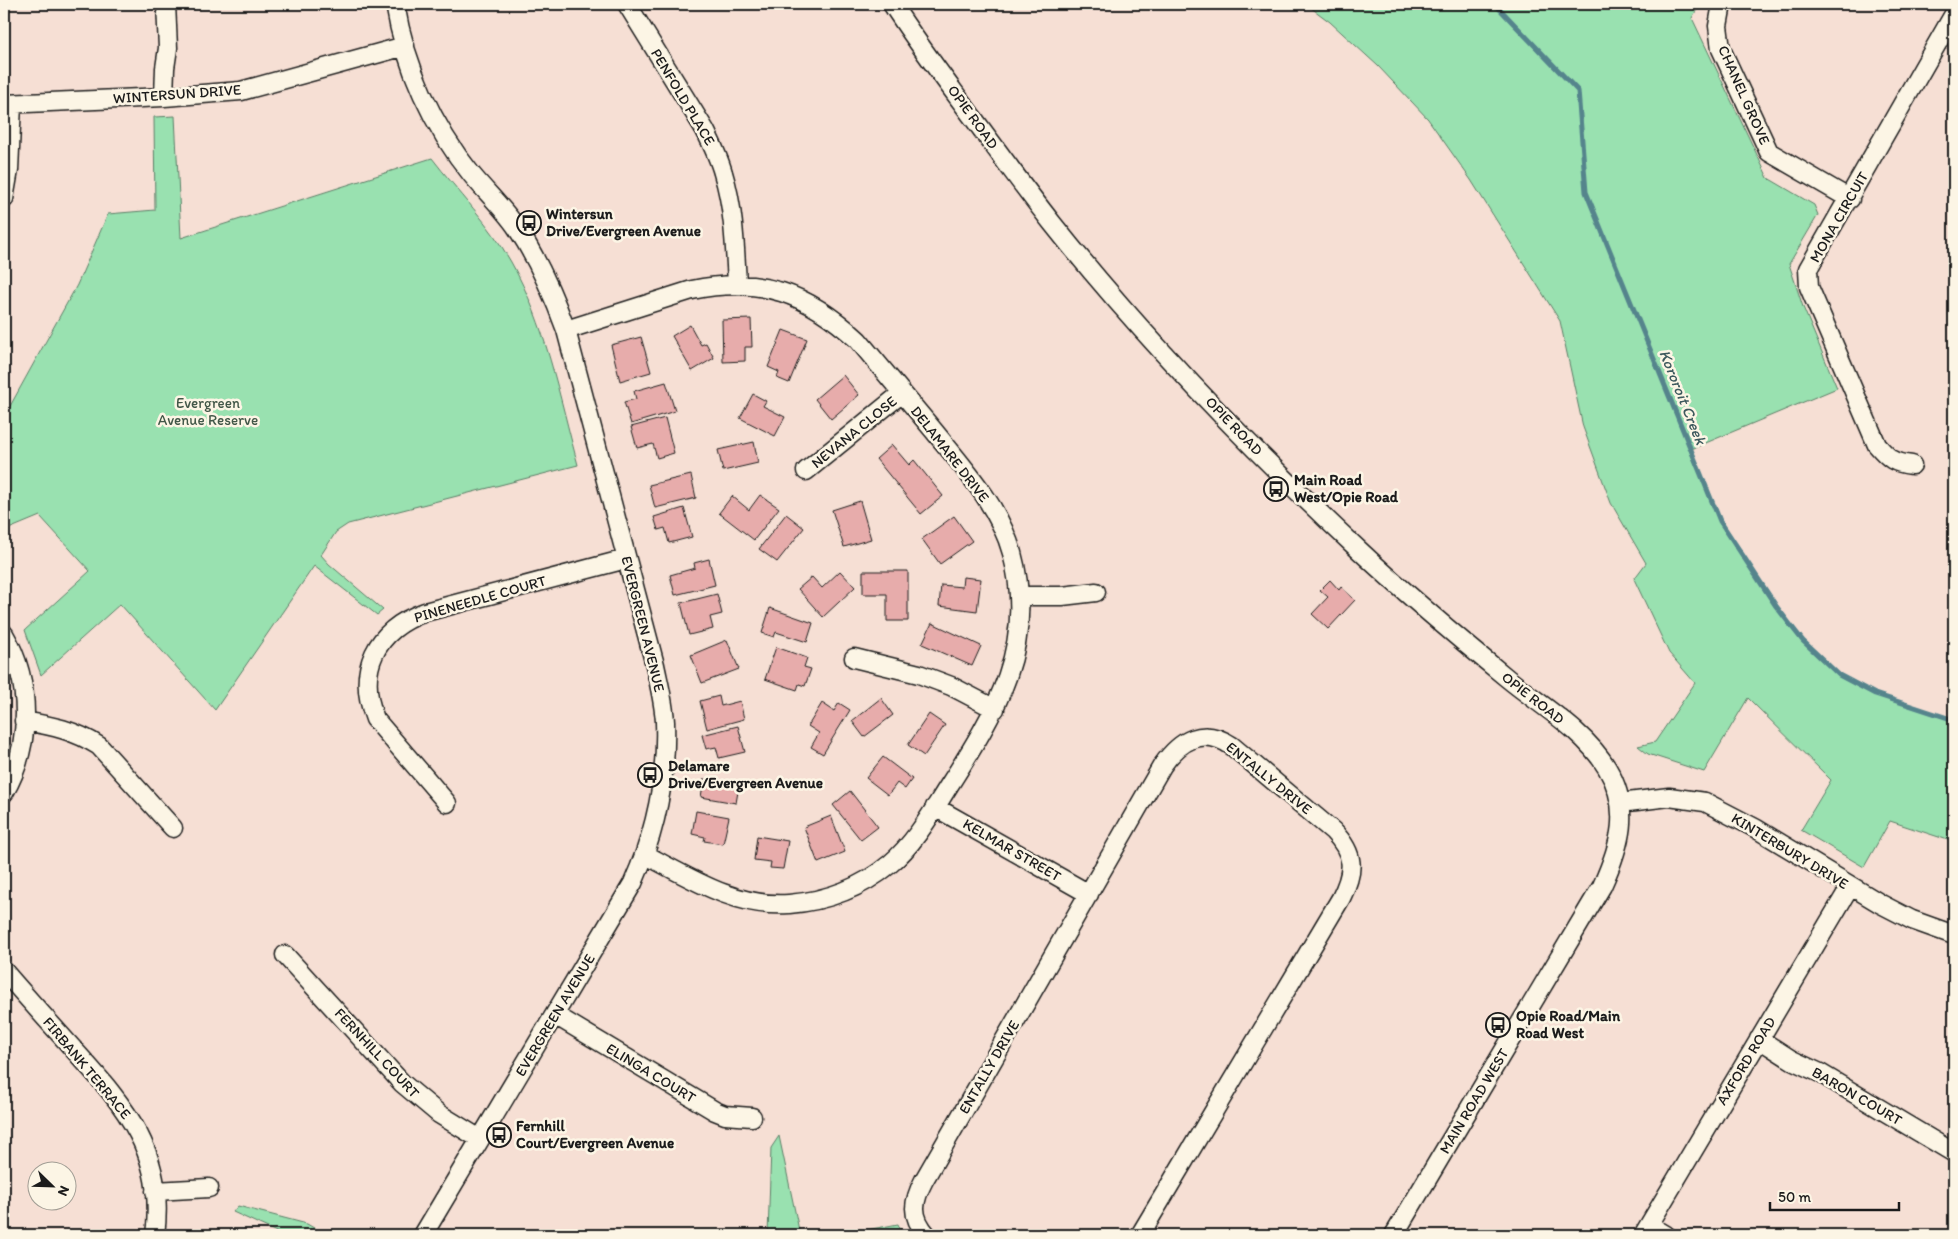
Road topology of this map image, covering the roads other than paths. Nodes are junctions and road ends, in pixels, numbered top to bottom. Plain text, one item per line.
1 (166, 4) edge
2 (396, 4) edge
3 (627, 4) edge
4 (892, 4) edge
5 (1722, 4) edge
6 (1954, 14) edge
7 (405, 46) junction
8 (170, 97) junction
9 (8, 104) edge
10 (1850, 198) junction
11 (4, 199) edge
12 (738, 284) junction
13 (566, 330) junction
14 (902, 392) junction
15 (1912, 465) dead end
16 (806, 471) dead end
17 (626, 559) junction
18 (1096, 592) dead end
19 (1018, 596) junction
20 (4, 634) edge
21 (854, 658) dead end
22 (995, 708) junction
23 (24, 721) junction
24 (4, 793) edge
25 (447, 802) dead end
26 (1620, 803) junction
27 (936, 807) junction
28 (172, 828) dead end
29 (646, 855) junction
30 (1850, 887) junction
31 (1089, 894) junction
32 (1954, 935) edge
33 (285, 955) dead end
34 (4, 971) edge
35 (555, 1015) junction
36 (1760, 1039) junction
37 (752, 1117) dead end
38 (480, 1139) junction
39 (1954, 1153) edge
40 (209, 1188) dead end
41 (155, 1191) junction
42 (1646, 1230) edge
43 (155, 1235) edge
44 (423, 1235) edge
45 (927, 1235) edge
46 (1140, 1235) edge
47 (1394, 1235) edge
48 (1666, 1235) edge

1 - 8 street
2 - 7 street, EVERGREEN AVENUE
3 - 12 street, PENFOLD PLACE
4 - 26 street, OPIE ROAD
5 - 10 street, CHANEL GROVE
6 - 10 street, MONA CIRCUIT
7 - 8 street, WINTERSUN DRIVE
7 - 13 street, EVERGREEN AVENUE
8 - 9 street, WINTERSUN DRIVE
9 - 11 street
10 - 15 street, MONA CIRCUIT
12 - 13 street, DELAMARE DRIVE
12 - 14 street, DELAMARE DRIVE
13 - 17 street, EVERGREEN AVENUE
14 - 16 street, NEVANA CLOSE
14 - 19 street, DELAMARE DRIVE
17 - 25 street, PINENEEDLE COURT
17 - 29 street, EVERGREEN AVENUE
18 - 19 street
19 - 22 street, DELAMARE DRIVE
20 - 23 street
21 - 22 street
22 - 27 street, DELAMARE DRIVE
23 - 24 street
23 - 28 street
26 - 30 street, KINTERBURY DRIVE
26 - 47 street, MAIN ROAD WEST
27 - 29 street, DELAMARE DRIVE
27 - 31 street, KELMAR STREET
29 - 35 street, EVERGREEN AVENUE
30 - 32 street, KINTERBURY DRIVE
30 - 36 street, AXFORD ROAD
31 - 45 street, ENTALLY DRIVE
31 - 46 street, ENTALLY DRIVE
33 - 38 street, FERNHILL COURT
34 - 41 street, FIRBANK TERRACE
35 - 37 street, ELINGA COURT
35 - 38 street, EVERGREEN AVENUE
36 - 39 street, BARON COURT
36 - 42 street, AXFORD ROAD
38 - 44 street, EVERGREEN AVENUE
40 - 41 street
41 - 43 street, FIRBANK TERRACE
42 - 48 street

